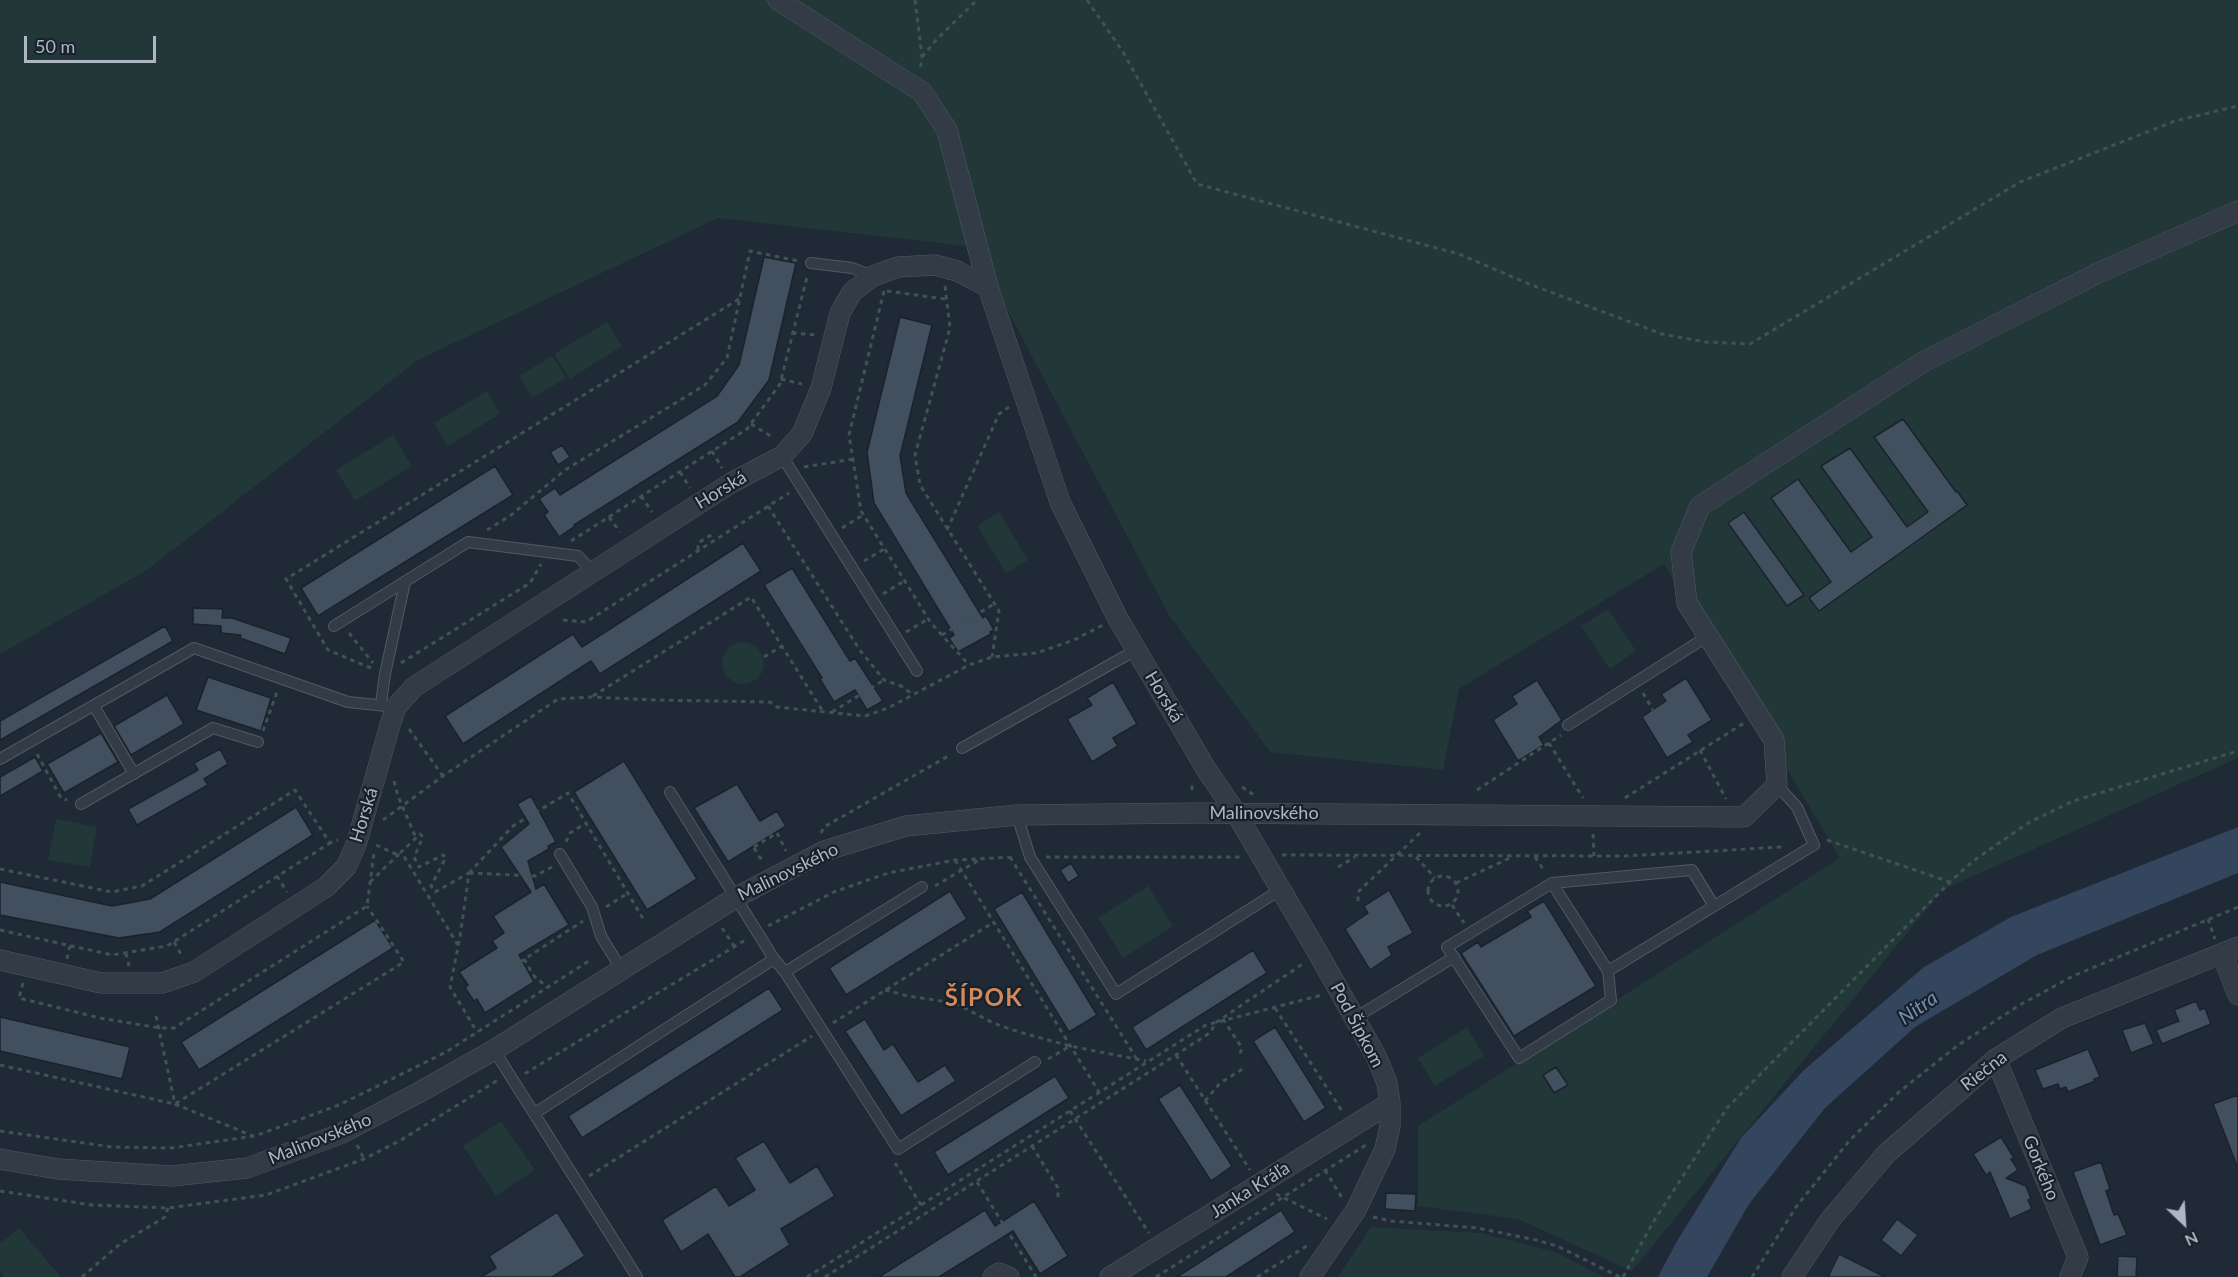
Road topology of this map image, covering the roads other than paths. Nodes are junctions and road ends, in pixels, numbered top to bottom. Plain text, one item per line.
1 (778, 0) edge
2 (2238, 211) edge
3 (811, 263) road end
4 (881, 284) junction
5 (988, 287) junction
6 (782, 456) junction
7 (592, 572) junction
8 (405, 582) junction
9 (334, 626) dead end
10 (1708, 636) junction
11 (1136, 650) junction
12 (917, 671) dead end
13 (94, 705) junction
14 (389, 706) junction
15 (1568, 725) road end
16 (258, 742) road end
17 (962, 748) road end
18 (0, 759) edge
19 (134, 774) junction
20 (1214, 780) junction
21 (1777, 785) junction
22 (670, 792) dead end
23 (81, 804) road end
24 (1198, 813) junction
25 (1236, 813) junction
26 (1017, 815) junction
27 (562, 857) road end
28 (1552, 883) junction
29 (922, 887) road end
30 (1280, 890) junction
31 (735, 898) junction
32 (1714, 906) junction
33 (2225, 947) edge
34 (1454, 957) junction
35 (774, 959) junction
36 (0, 960) edge
37 (621, 969) junction
38 (1608, 971) junction
39 (785, 972) junction
40 (2238, 995) edge
41 (1355, 1018) junction
42 (494, 1050) junction
43 (1996, 1059) junction
44 (1040, 1061) road end
45 (1390, 1103) junction
46 (535, 1113) junction
47 (0, 1159) edge
48 (637, 1277) edge
49 (993, 1277) edge
50 (1009, 1277) edge
51 (1110, 1277) edge
52 (1310, 1277) edge
53 (1792, 1277) edge
54 (2070, 1277) edge

1 - 5 street
2 - 10 street
3 - 4 lane
4 - 5 street, Horská
4 - 6 street, Horská
5 - 11 street, Horská
6 - 7 street, Horská
6 - 12 lane
7 - 8 lane
7 - 14 street, Horská
8 - 9 lane
8 - 14 lane
10 - 15 lane
10 - 21 street
11 - 17 lane
11 - 20 street, Horská
13 - 14 lane
13 - 18 lane
13 - 19 lane
14 - 36 street, Horská
16 - 19 lane
19 - 23 lane
20 - 24 street
20 - 25 street, Horská
21 - 25 street, Malinovského
21 - 32 lane
22 - 31 lane
24 - 25 street, Malinovského
24 - 26 street, Malinovského
25 - 30 street, Pod Šípkom
26 - 30 lane
26 - 31 street, Malinovského
27 - 37 lane
28 - 32 lane
28 - 34 lane
28 - 38 lane
29 - 39 lane
30 - 41 street, Pod Šípkom
31 - 35 lane
31 - 37 street, Malinovského
32 - 38 lane
33 - 40 street
33 - 43 street, Riečna
34 - 38 lane
34 - 41 lane
35 - 39 lane
35 - 46 lane
37 - 42 street, Malinovského
39 - 44 lane
41 - 45 street, Pod Šípkom
42 - 46 lane
42 - 47 street, Malinovského
43 - 53 street, Riečna
43 - 54 street, Gorkého
45 - 51 street, Janka Kráľa
45 - 52 street, Pod Šípkom
46 - 48 lane
49 - 50 street

